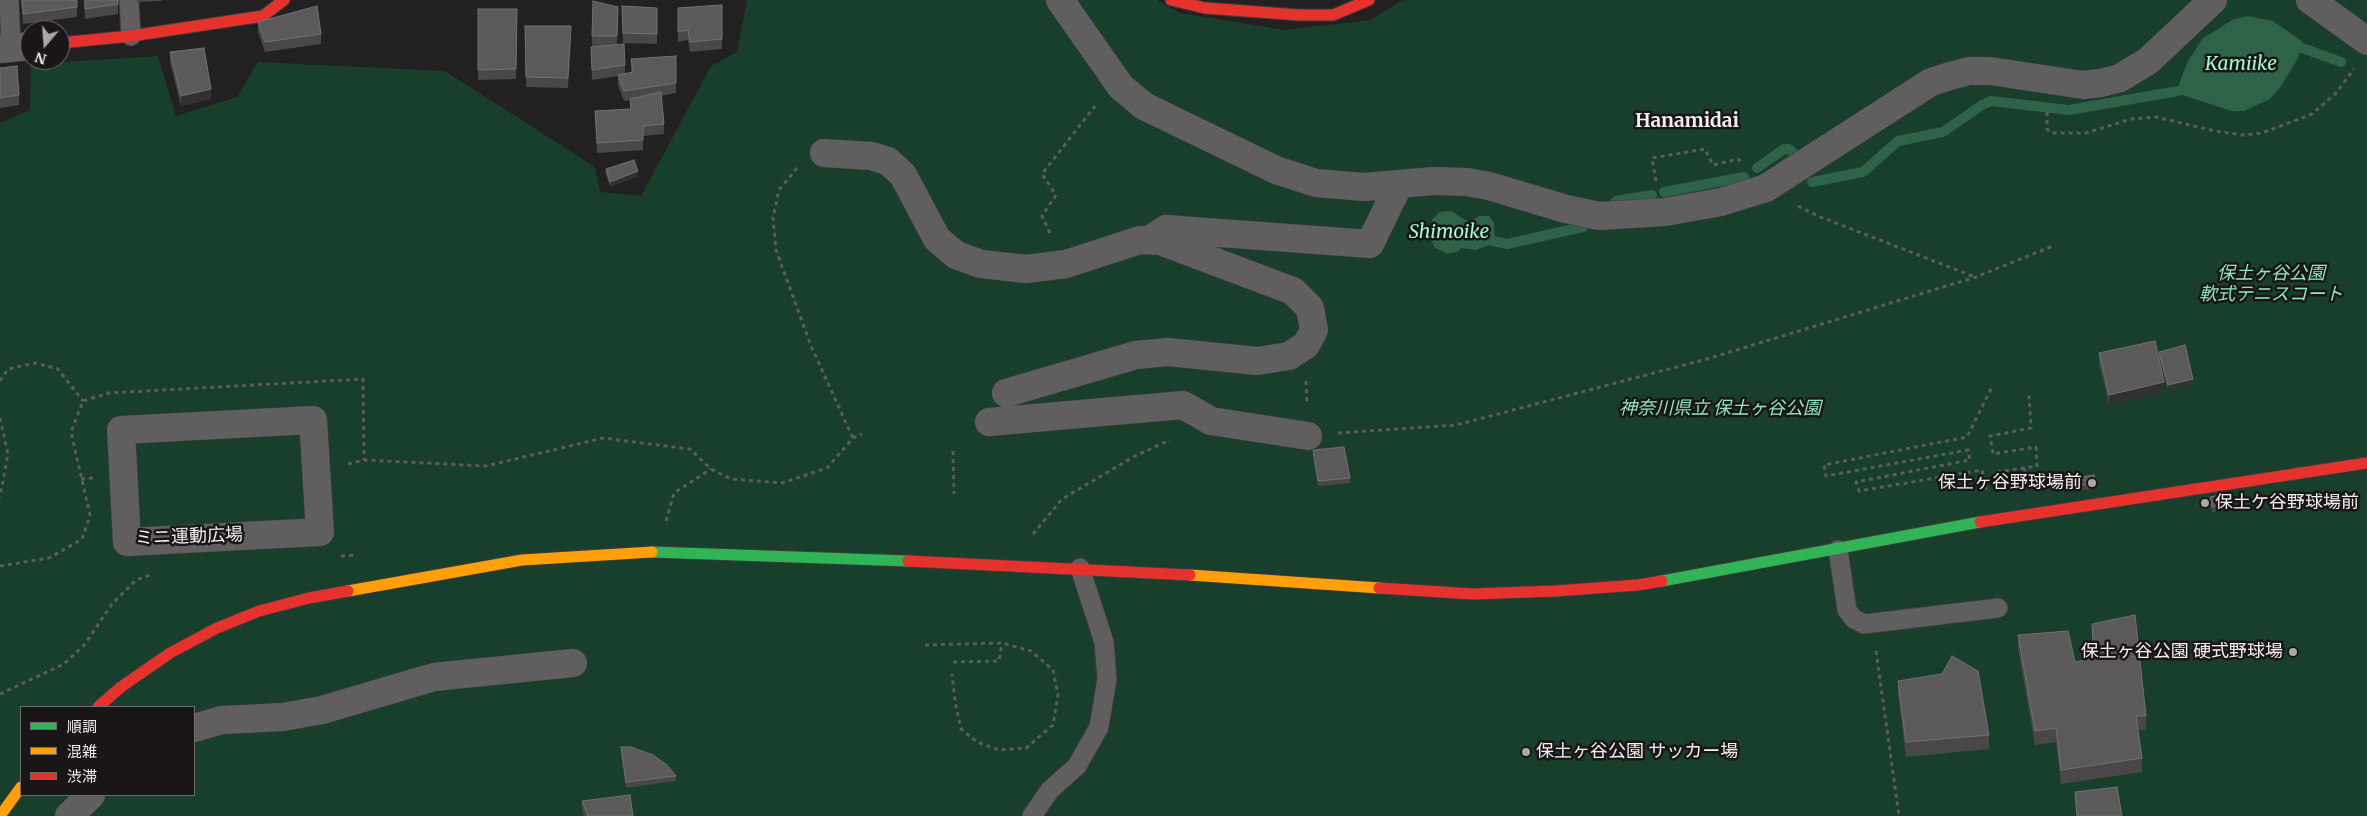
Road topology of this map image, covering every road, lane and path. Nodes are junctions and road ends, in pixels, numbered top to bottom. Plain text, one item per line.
1 (9, 0) edge
2 (129, 0) edge
3 (284, 0) edge
4 (1060, 0) edge
5 (1171, 0) edge
6 (1369, 0) edge
7 (2213, 0) edge
8 (2310, 0) edge
9 (130, 36) junction
10 (70, 42) edge
11 (14, 47) edge
12 (2362, 53) edge
13 (1116, 80) junction
14 (2045, 122) dead end
15 (824, 153) joint
16 (1744, 165) dead end
17 (1399, 184) junction
18 (1657, 184) dead end
19 (1042, 216) dead end
20 (1818, 216) dead end
21 (1149, 240) junction
22 (2053, 246) dead end
23 (1976, 277) junction
24 (1306, 345) junction
25 (0, 381) edge
26 (1992, 387) dead end
27 (1006, 393) dead end
28 (110, 394) dead end
29 (2029, 394) dead end
30 (83, 401) junction
31 (0, 418) edge
32 (313, 420) joint
33 (1212, 421) junction
34 (989, 422) dead end
35 (862, 434) dead end
36 (1308, 436) junction
37 (853, 438) junction
38 (953, 451) dead end
39 (2367, 463) edge
40 (345, 464) dead end
41 (711, 469) junction
42 (1997, 472) dead end
43 (954, 494) dead end
44 (0, 497) edge
45 (1987, 498) dead end
46 (665, 526) dead end
47 (1030, 538) dead end
48 (1838, 550) junction
49 (0, 566) edge
50 (1080, 568) junction
51 (152, 574) dead end
52 (1998, 608) dead end
53 (1002, 644) junction
54 (925, 645) dead end
55 (953, 662) dead end
56 (573, 663) dead end
57 (952, 674) dead end
58 (0, 694) edge
59 (99, 706) edge
60 (195, 728) edge
61 (20, 788) edge
62 (90, 796) edge
63 (0, 816) edge
64 (69, 816) edge
65 (1032, 816) edge

1 - 11 lane
2 - 9 lane
3 - 9 street
4 - 13 street
5 - 6 street
7 - 17 street
8 - 12 street
9 - 10 street
12 - 14 path
13 - 17 street
13 - 19 path
15 - 21 street
15 - 37 path
16 - 18 path
17 - 21 street
20 - 23 path
21 - 24 street
22 - 23 path
23 - 36 path
24 - 27 street
24 - 36 path
25 - 30 path
26 - 45 path
28 - 30 path
29 - 42 path
30 - 49 path
31 - 44 path
32 - 32 street, ミニ運動広場
33 - 34 street
33 - 36 street
33 - 47 path
35 - 37 path
37 - 41 path
38 - 43 path
39 - 48 street
40 - 41 path
41 - 46 path
48 - 50 street
48 - 52 lane
50 - 59 street
50 - 65 lane
51 - 58 path
53 - 54 path
53 - 55 path
53 - 57 path
56 - 60 street
61 - 63 street
62 - 64 street

